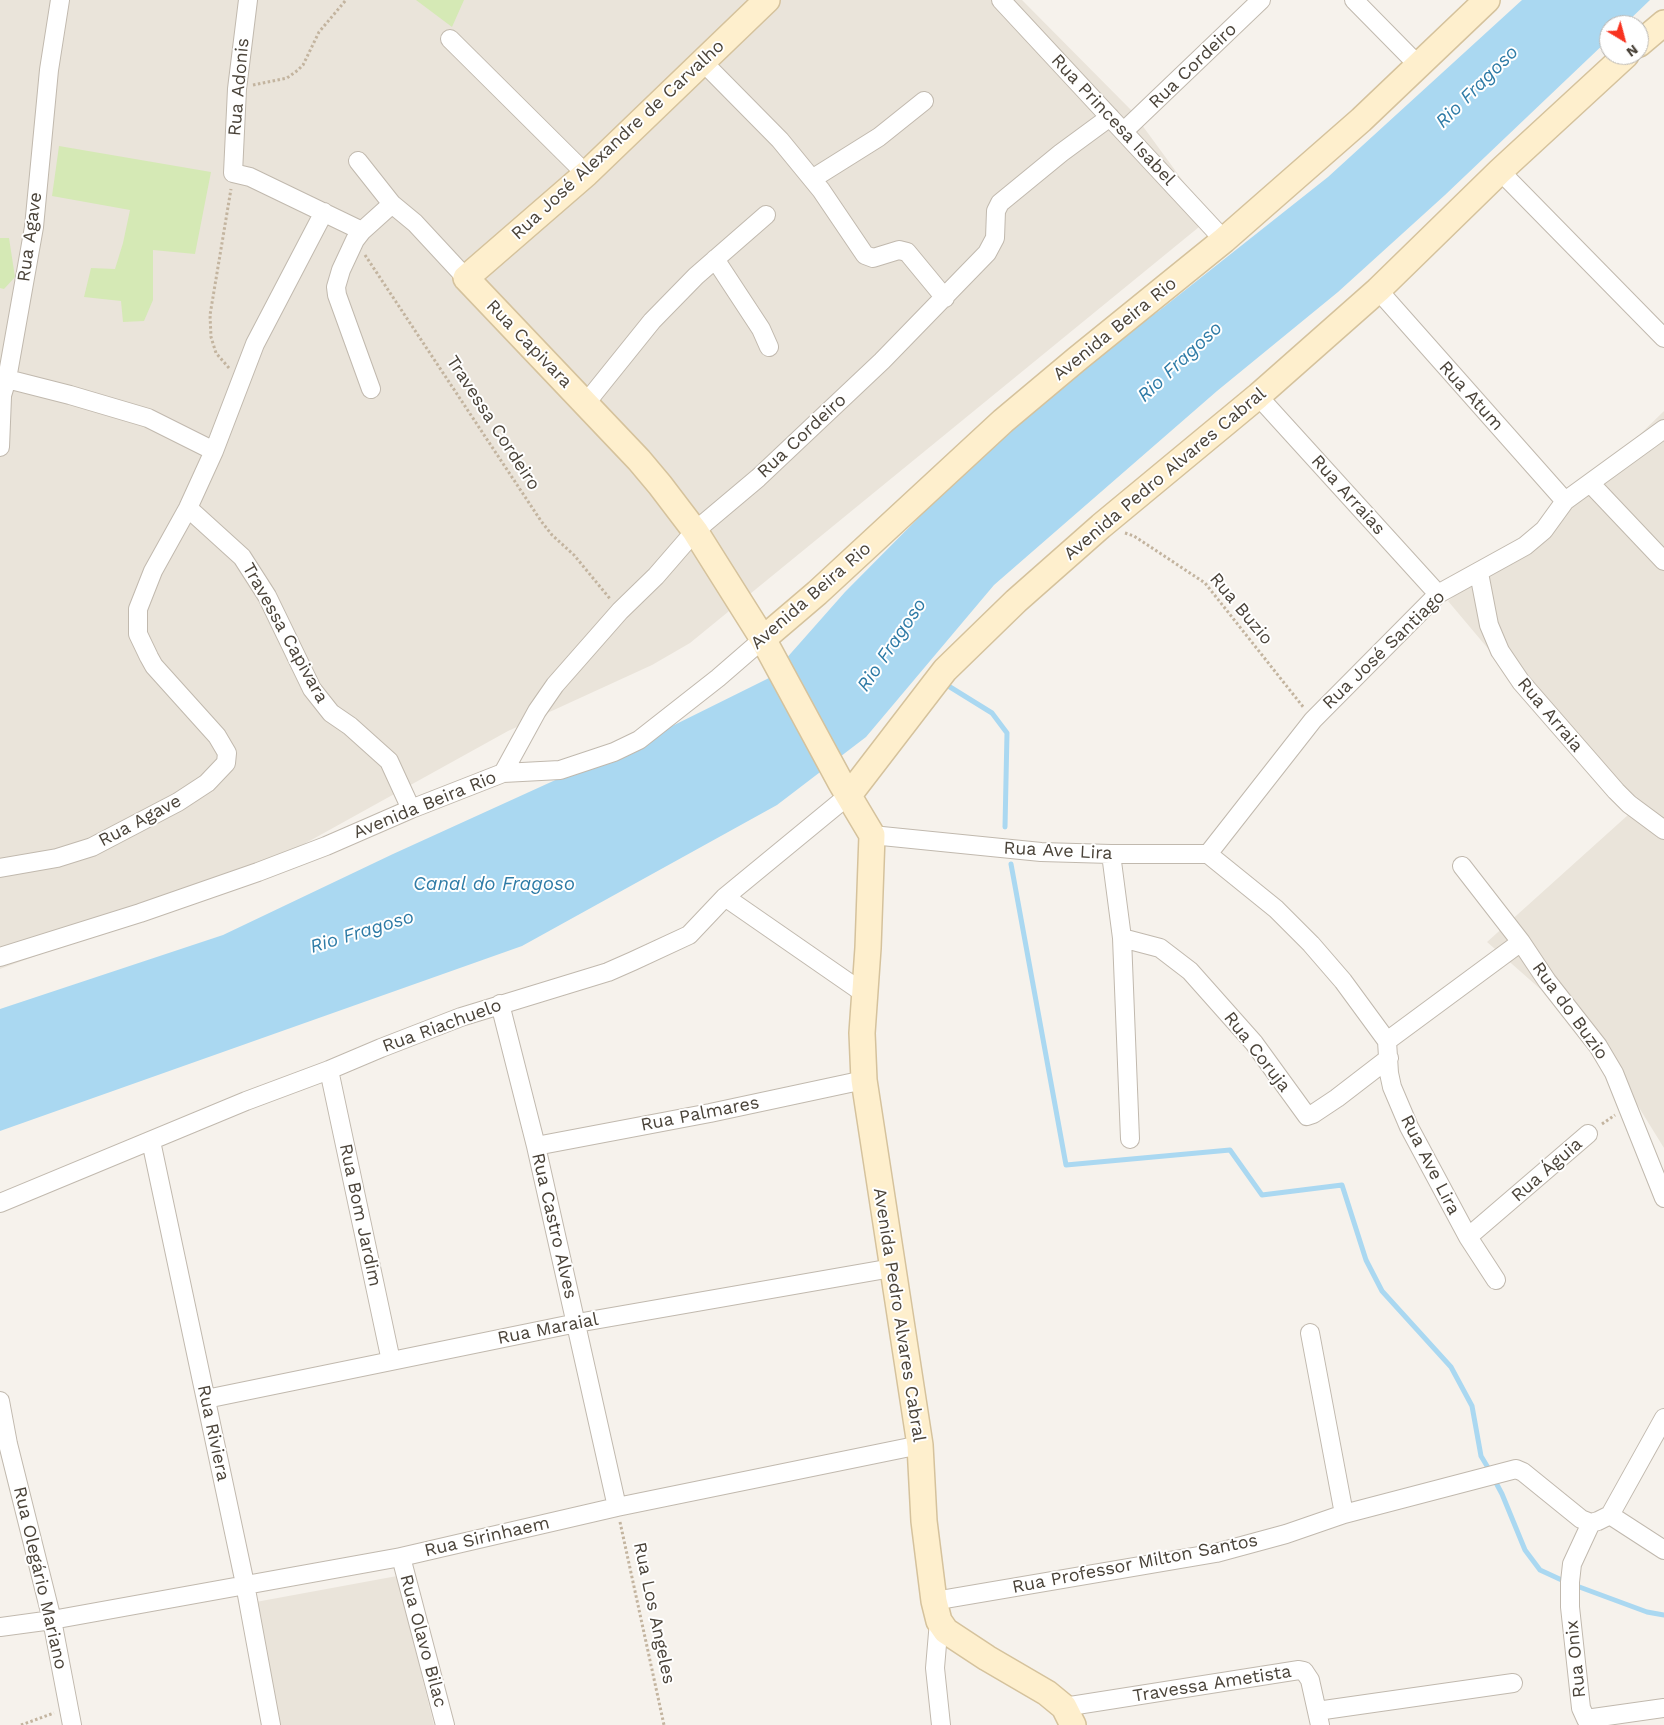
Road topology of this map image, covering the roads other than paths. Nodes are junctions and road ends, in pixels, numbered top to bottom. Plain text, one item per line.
1 (60, 0) edge
2 (248, 0) edge
3 (767, 0) edge
4 (1001, 0) edge
5 (1262, 0) edge
6 (1354, 0) edge
7 (1487, 0) edge
8 (1664, 23) edge
9 (1649, 36) edge
10 (450, 39) dead end
11 (702, 61) junction
12 (1418, 65) junction
13 (1615, 65) edge
14 (924, 101) dead end
15 (1110, 117) junction
16 (1124, 131) junction
17 (358, 160) dead end
18 (1500, 171) junction
19 (586, 174) junction
20 (812, 179) junction
21 (392, 204) junction
22 (324, 212) junction
23 (766, 215) dead end
24 (358, 236) junction
25 (1224, 240) junction
26 (716, 259) junction
27 (466, 278) junction
28 (1378, 290) junction
29 (945, 298) junction
30 (1664, 338) edge
31 (769, 347) dead end
32 (7, 380) junction
33 (371, 389) dead end
34 (1258, 396) junction
35 (1, 399) edge
36 (586, 403) junction
37 (1664, 429) edge
38 (0, 448) edge
39 (214, 451) junction
40 (1591, 484) junction
41 (1565, 501) junction
42 (188, 508) junction
43 (695, 531) junction
44 (1664, 561) edge
45 (1479, 573) junction
46 (1438, 594) junction
47 (768, 649) junction
48 (503, 772) junction
49 (845, 789) junction
50 (411, 809) junction
51 (1664, 830) edge
52 (872, 836) junction
53 (1111, 854) junction
54 (1208, 854) junction
55 (1462, 866) dead end
56 (0, 868) edge
57 (726, 897) junction
58 (1122, 938) junction
59 (1521, 942) junction
60 (0, 957) edge
61 (865, 994) junction
62 (500, 1004) junction
63 (1388, 1050) junction
64 (329, 1070) junction
65 (864, 1080) junction
66 (1588, 1134) road end
67 (1130, 1138) dead end
68 (151, 1141) junction
69 (536, 1146) junction
70 (1664, 1198) edge
71 (0, 1203) edge
72 (1468, 1237) junction
73 (892, 1268) junction
74 (1496, 1280) dead end
75 (577, 1323) junction
76 (1310, 1332) dead end
77 (391, 1361) junction
78 (206, 1399) junction
79 (0, 1401) edge
80 (1664, 1418) edge
81 (4, 1445) edge
82 (920, 1445) junction
83 (617, 1506) junction
84 (1344, 1514) junction
85 (1610, 1515) junction
86 (1591, 1523) junction
87 (1664, 1550) edge
88 (401, 1557) junction
89 (245, 1584) junction
90 (936, 1611) junction
91 (52, 1620) junction
92 (0, 1627) edge
93 (1513, 1683) dead end
94 (1664, 1708) edge
95 (70, 1716) edge
96 (1068, 1716) edge
97 (1319, 1718) edge
98 (271, 1725) edge
99 (445, 1725) edge
100 (941, 1725) edge

1 - 32 street, Rua Agave
2 - 22 street, Rua Adonis
3 - 11 main road, Rua José Alexandre de Carvalho
4 - 15 street, Rua Princesa Isabel
5 - 16 street, Rua Cordeiro
6 - 12 street
7 - 12 main road, Avenida Beira Rio
8 - 9 main road
10 - 19 street
11 - 19 main road, Rua José Alexandre de Carvalho
11 - 20 street
12 - 25 main road, Avenida Beira Rio
13 - 18 main road, Avenida Pedro Alvares Cabral
14 - 20 street
15 - 16 street, Rua Princesa Isabel
15 - 29 street, Rua Cordeiro
16 - 25 street, Rua Princesa Isabel
17 - 21 street, Rua Capivara
18 - 28 main road, Avenida Pedro Alvares Cabral
18 - 30 street
19 - 27 main road, Rua José Alexandre de Carvalho
20 - 29 street
21 - 24 street
21 - 27 street, Rua Capivara
22 - 24 street
22 - 39 street
23 - 26 street
24 - 33 street
25 - 47 main road, Avenida Beira Rio
26 - 31 street
26 - 36 street
27 - 36 main road, Rua Capivara
28 - 34 main road, Avenida Pedro Alvares Cabral
28 - 41 street, Rua Atum
29 - 43 street, Rua Cordeiro
32 - 35 street, Rua Agave
32 - 39 street
34 - 46 street, Rua Arraias
34 - 49 main road, Avenida Pedro Alvares Cabral
35 - 38 street, Rua Agave
36 - 43 main road, Rua Capivara
37 - 40 street, Rua José Santiago
39 - 42 street
40 - 41 street, Rua José Santiago
40 - 44 street
41 - 45 street, Rua José Santiago
42 - 50 street, Travessa Capivara
42 - 56 street, Rua Agave
43 - 47 main road, Rua Capivara
43 - 48 street, Rua Cordeiro
45 - 46 street, Rua José Santiago
45 - 51 street, Rua Arraia
46 - 54 street, Rua José Santiago
47 - 48 street, Avenida Beira Rio
47 - 49 main road
48 - 50 street, Avenida Beira Rio
49 - 52 main road
49 - 57 street, Rua Riachuelo
50 - 60 street, Avenida Beira Rio
52 - 53 street, Rua Ave Lira
52 - 61 main road, Avenida Pedro Alvares Cabral
53 - 54 street, Rua Ave Lira
53 - 58 street
54 - 63 street
55 - 59 street, Rua do Buzio
57 - 61 street
57 - 62 street, Rua Riachuelo
58 - 63 street, Rua Coruja
58 - 67 street
59 - 63 street
59 - 70 street, Rua do Buzio
61 - 65 main road, Avenida Pedro Alvares Cabral
62 - 64 street, Rua Riachuelo
62 - 69 street, Rua Castro Alves
63 - 72 street, Rua Ave Lira
64 - 68 street, Rua Riachuelo
64 - 77 street, Rua Bom Jardim
65 - 69 street, Rua Palmares
65 - 73 main road, Avenida Pedro Alvares Cabral
66 - 72 street, Rua Águia
68 - 71 street, Rua Riachuelo
68 - 78 street, Rua Riviera
69 - 75 street, Rua Castro Alves
72 - 74 street, Rua Ave Lira
73 - 75 street, Rua Maraial
73 - 82 main road, Avenida Pedro Alvares Cabral
75 - 77 street, Rua Maraial
75 - 83 street, Rua Castro Alves
76 - 84 street
77 - 78 street, Rua Maraial
78 - 89 street, Rua Riviera
79 - 81 street, Rua Olegário Mariano
80 - 85 street
81 - 91 street, Rua Olegário Mariano
82 - 83 street, Rua Sirinhaem
82 - 90 main road, Avenida Pedro Alvares Cabral
83 - 88 street, Rua Sirinhaem
84 - 86 street, Rua Professor Milton Santos
84 - 90 street, Rua Professor Milton Santos
85 - 86 street
85 - 87 street
86 - 94 street, Rua Onix
88 - 89 street, Rua Sirinhaem
88 - 99 street, Rua Olavo Bilac
89 - 91 street, Rua Sirinhaem
89 - 98 street, Rua Riviera
90 - 96 main road
90 - 100 street
91 - 92 street, Rua Sirinhaem
91 - 95 street, Rua Olegário Mariano
93 - 97 street
96 - 97 street, Travessa Ametista

